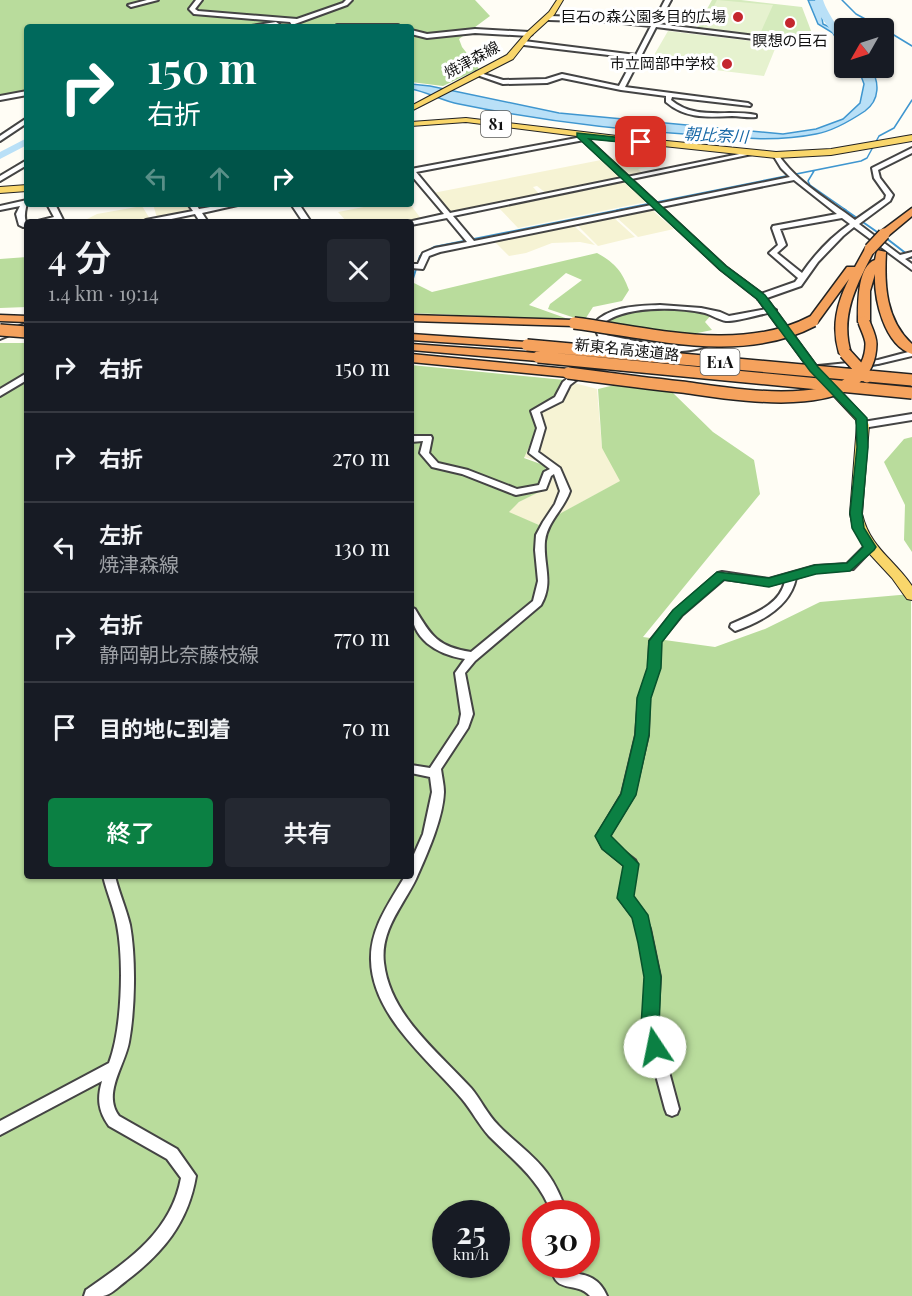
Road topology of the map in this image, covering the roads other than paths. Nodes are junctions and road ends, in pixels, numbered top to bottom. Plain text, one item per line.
1 (155, 0) edge
2 (199, 0) edge
3 (348, 0) edge
4 (560, 0) edge
5 (668, 0) edge
6 (131, 5) dead end
7 (549, 18) junction
8 (297, 21) junction
9 (272, 24) edge
10 (655, 26) junction
11 (414, 33) edge
12 (529, 34) junction
13 (524, 42) junction
14 (804, 44) dead end
15 (639, 57) junction
16 (477, 74) junction
17 (621, 88) junction
18 (24, 94) edge
19 (669, 94) junction
20 (0, 98) edge
21 (416, 105) edge
22 (748, 105) dead end
23 (754, 116) dead end
24 (24, 122) edge
25 (414, 124) edge
26 (581, 137) junction
27 (912, 138) edge
28 (0, 139) edge
29 (912, 150) edge
30 (754, 153) junction
31 (777, 155) junction
32 (24, 161) edge
33 (24, 161) edge
34 (414, 170) edge
35 (0, 174) edge
36 (414, 175) edge
37 (795, 178) junction
38 (0, 179) edge
39 (626, 180) junction
40 (24, 188) edge
41 (0, 190) edge
42 (24, 203) edge
43 (656, 206) junction
44 (24, 207) edge
45 (194, 207) edge
46 (223, 207) edge
47 (0, 208) edge
48 (912, 211) edge
49 (197, 212) junction
50 (448, 215) junction
51 (844, 215) junction
52 (912, 218) edge
53 (161, 219) edge
54 (202, 219) edge
55 (414, 222) edge
56 (854, 223) junction
57 (24, 225) edge
58 (888, 235) junction
59 (473, 244) junction
60 (876, 251) junction
61 (912, 254) edge
62 (900, 258) junction
63 (414, 266) edge
64 (912, 268) edge
65 (802, 277) junction
66 (761, 297) junction
67 (772, 310) junction
68 (0, 312) edge
69 (24, 312) edge
70 (0, 318) edge
71 (414, 318) edge
72 (24, 319) edge
73 (0, 329) edge
74 (24, 329) edge
75 (24, 330) edge
76 (787, 332) junction
77 (0, 337) edge
78 (414, 337) edge
79 (602, 337) junction
80 (460, 345) junction
81 (414, 347) edge
82 (912, 351) edge
83 (414, 358) edge
84 (814, 369) junction
85 (24, 378) edge
86 (912, 380) edge
87 (0, 393) edge
88 (912, 393) edge
89 (912, 399) edge
90 (912, 417) edge
91 (863, 425) junction
92 (414, 439) edge
93 (557, 470) junction
94 (869, 547) junction
95 (791, 577) junction
96 (912, 596) edge
97 (414, 617) edge
98 (735, 627) dead end
99 (473, 656) junction
100 (414, 770) edge
101 (435, 773) junction
102 (414, 865) edge
103 (111, 879) edge
104 (407, 879) edge
105 (115, 1067) junction
106 (672, 1110) dead end
107 (0, 1128) edge
108 (556, 1200) edge
109 (564, 1278) edge
110 (92, 1296) edge
111 (599, 1296) edge

1 - 6 street
2 - 8 street
3 - 8 street
4 - 7 main road, 焼津森線
5 - 10 street
7 - 10 street
7 - 12 main road, 焼津森線
8 - 9 street
10 - 14 street
10 - 15 street
11 - 12 street
12 - 13 main road, 焼津森線
13 - 15 street
13 - 16 main road, 焼津森線
15 - 17 street
16 - 17 street
16 - 21 main road, 焼津森線
17 - 19 street
18 - 20 street
19 - 22 street
19 - 23 street
24 - 28 street
25 - 26 main road, 81
26 - 30 main road
26 - 34 street
26 - 39 main road
27 - 31 main road
29 - 56 street
30 - 31 main road
30 - 39 street
31 - 37 street
32 - 35 street
33 - 38 street
36 - 50 street
37 - 43 street
37 - 51 street
39 - 43 main road
39 - 50 street
40 - 41 main road
42 - 47 street
43 - 59 street
43 - 66 main road
44 - 57 street
45 - 49 street
46 - 49 street
48 - 58 highway
49 - 53 street
49 - 54 street
50 - 55 street
50 - 59 street
51 - 56 street
51 - 65 street
52 - 58 highway
56 - 62 street
56 - 65 street
58 - 60 highway
59 - 63 street
60 - 71 highway, bridge
60 - 82 highway
60 - 83 highway, bridge
60 - 89 highway, bridge
61 - 62 street
62 - 64 street
65 - 66 street
66 - 67 main road
67 - 76 main road
67 - 79 street
68 - 69 highway
70 - 72 highway
73 - 74 highway, bridge
75 - 77 street
76 - 79 street
76 - 84 main road
78 - 80 highway, 新東名高速道路 / E1A
79 - 93 street
80 - 81 highway, 新東名高速道路 / E1A
80 - 86 highway, 新東名高速道路 / E1A, bridge
80 - 88 highway, 新東名高速道路 / E1A, bridge
82 - 84 street
84 - 91 main road
85 - 87 street
90 - 91 street
91 - 94 main road
92 - 93 street
93 - 99 street
94 - 95 street
94 - 96 main road
95 - 98 street
95 - 106 street
97 - 99 street
99 - 101 street
100 - 101 street
101 - 102 street
103 - 105 street
104 - 108 street
105 - 107 street
105 - 110 street
109 - 111 street

